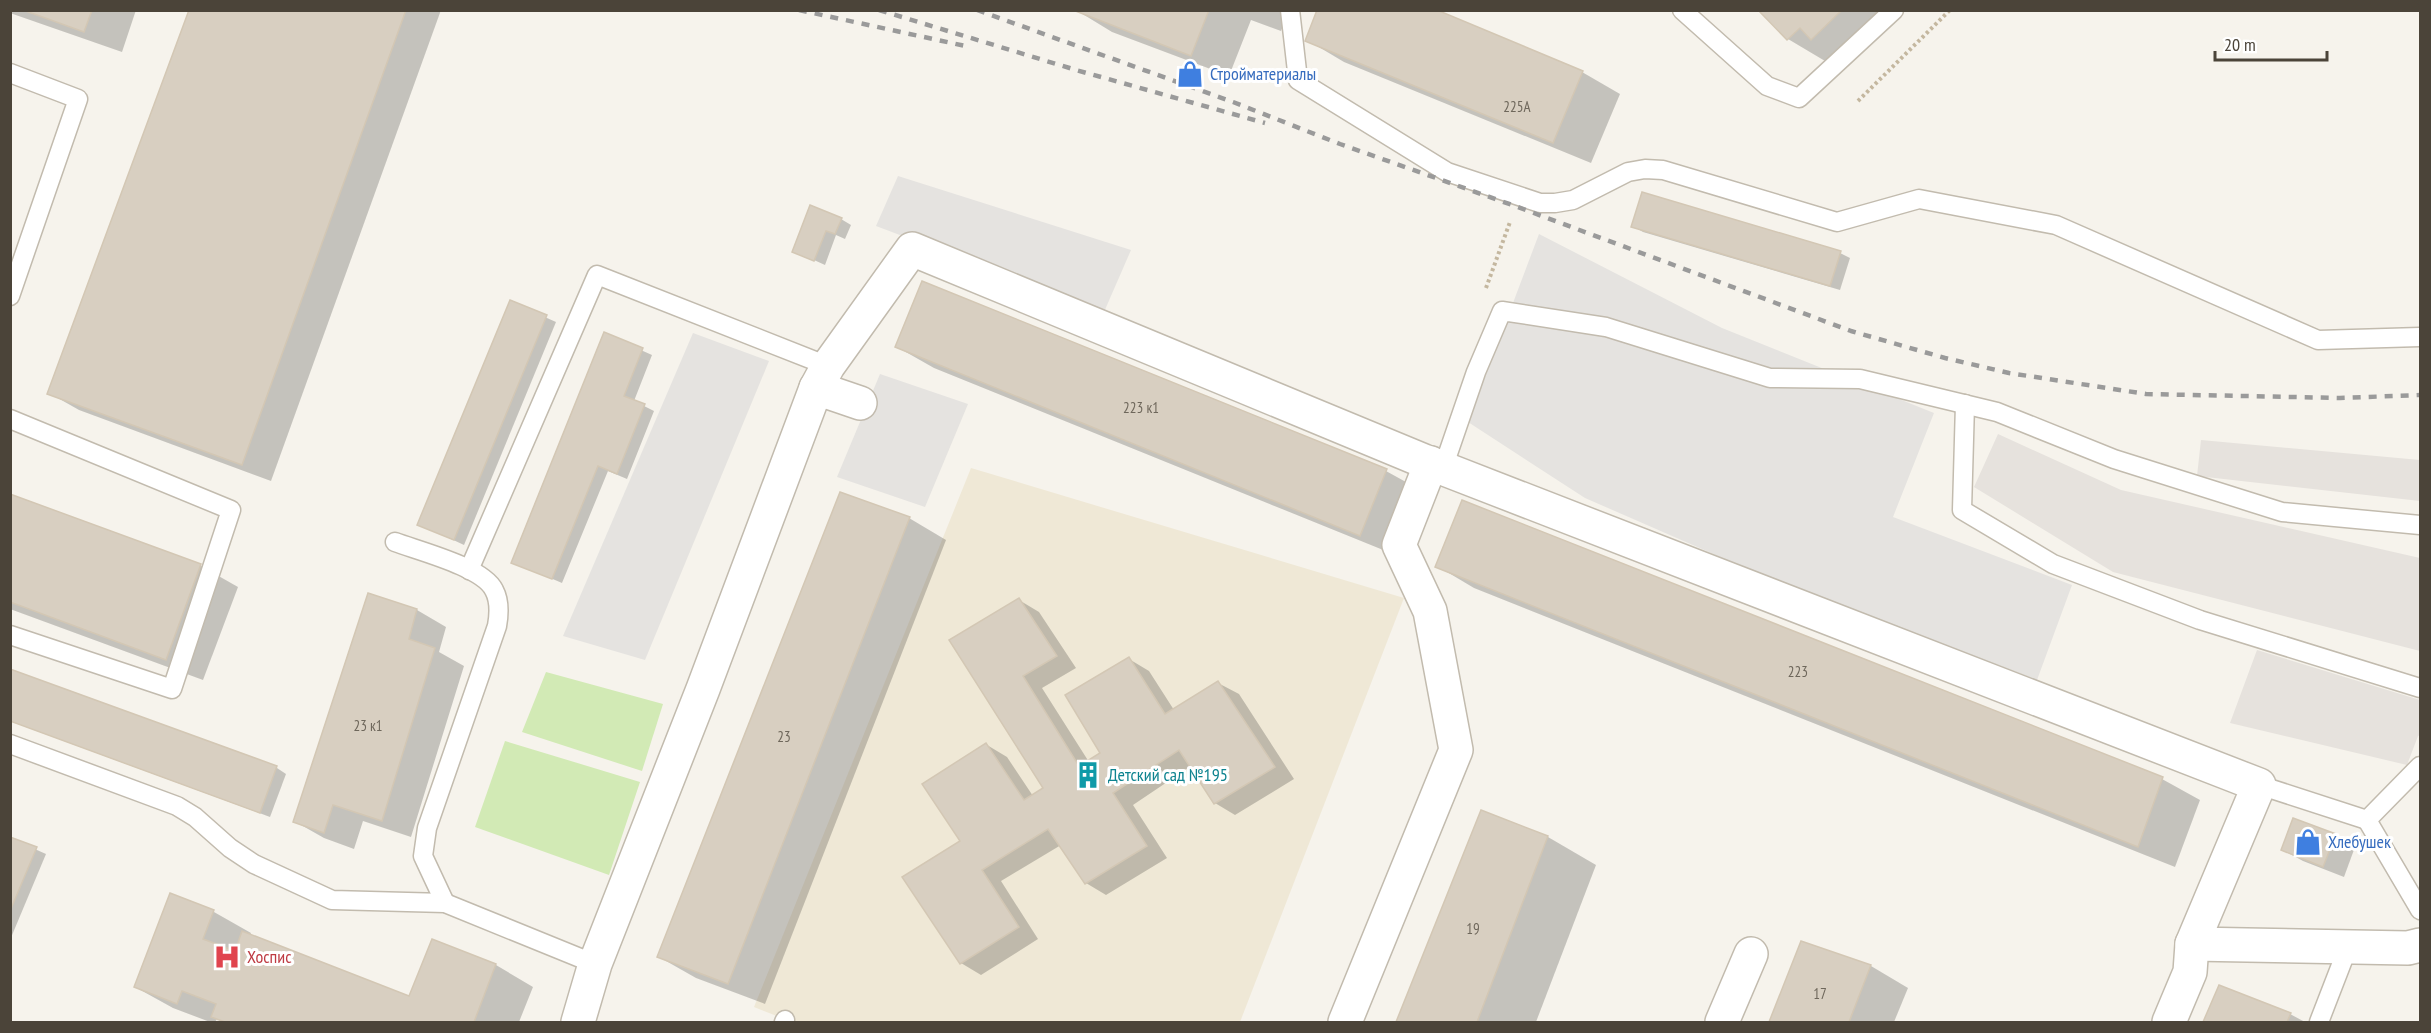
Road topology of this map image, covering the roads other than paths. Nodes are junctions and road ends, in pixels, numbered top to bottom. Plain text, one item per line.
1 (1290, 10) edge
2 (1682, 10) edge
3 (1894, 10) edge
4 (10, 73) edge
5 (10, 296) edge
6 (2421, 337) edge
7 (822, 377) junction
8 (860, 403) dead end
9 (1965, 404) junction
10 (10, 419) edge
11 (1437, 466) junction
12 (2421, 525) edge
13 (395, 542) dead end
14 (469, 570) junction
15 (10, 635) edge
16 (2421, 688) edge
17 (10, 744) edge
18 (2421, 766) edge
19 (2259, 784) junction
20 (2367, 820) junction
21 (445, 903) junction
22 (2421, 910) edge
23 (2192, 944) junction
24 (2421, 945) edge
25 (2348, 947) junction
26 (1751, 954) dead end
27 (595, 964) junction
28 (578, 1023) edge
29 (1345, 1023) edge
30 (1722, 1023) edge
31 (2169, 1023) edge
32 (2319, 1023) edge

1 - 6 lane
2 - 3 lane
4 - 5 lane
7 - 8 street
7 - 11 street
7 - 14 lane
7 - 27 street
9 - 11 lane
9 - 12 lane
9 - 16 lane
10 - 15 lane
11 - 19 street
11 - 29 street
13 - 14 lane
14 - 21 lane
17 - 21 lane
18 - 20 lane
19 - 20 lane
19 - 23 street
20 - 22 lane
21 - 27 lane
23 - 25 street
23 - 31 street
24 - 25 street
25 - 32 lane
26 - 30 street
27 - 28 street

